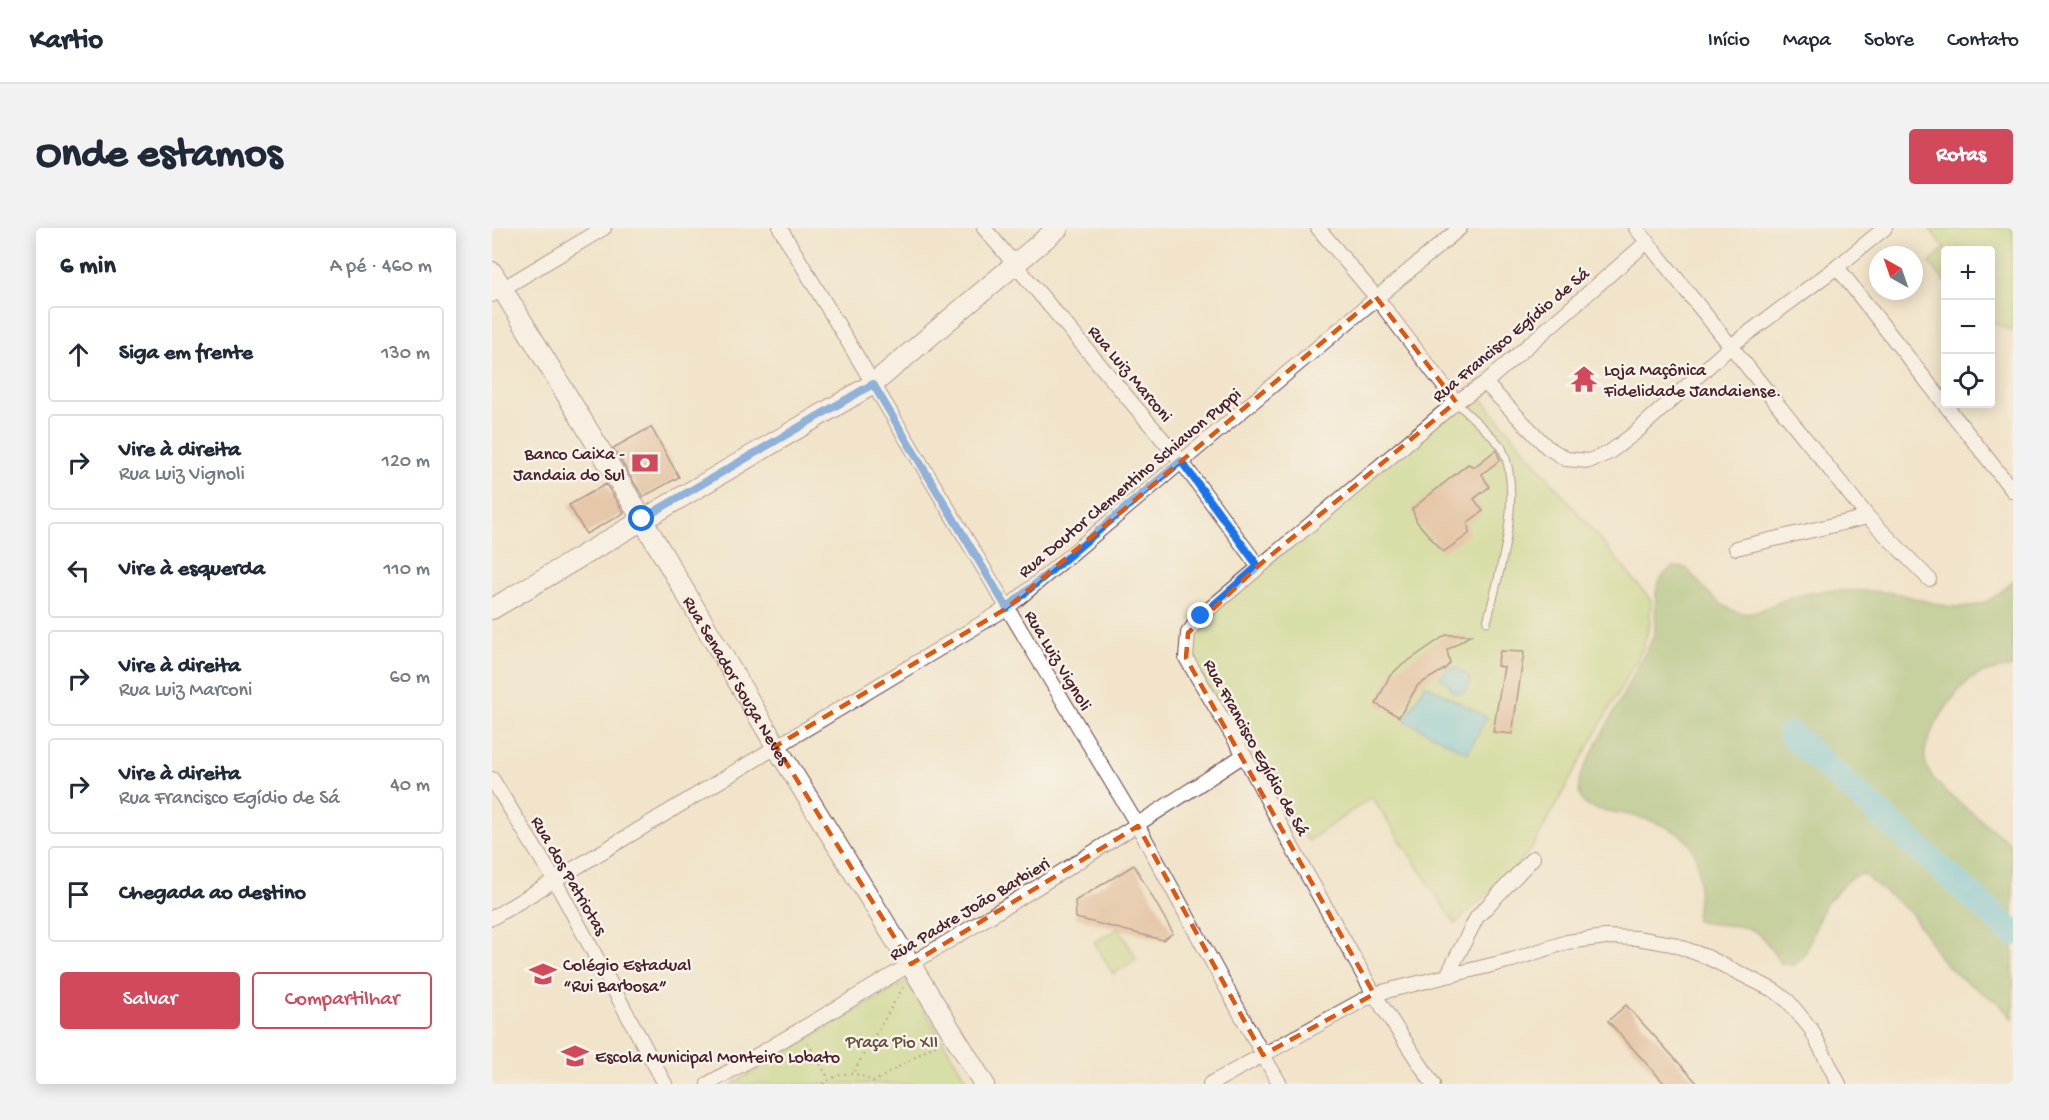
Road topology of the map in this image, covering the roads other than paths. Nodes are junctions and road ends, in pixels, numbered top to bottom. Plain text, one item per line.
1 (604, 228) edge
2 (780, 228) edge
3 (984, 228) edge
4 (1058, 228) edge
5 (1318, 228) edge
6 (1460, 228) edge
7 (1636, 228) edge
8 (1885, 228) edge
9 (1647, 242) junction
10 (1016, 263) junction
11 (1837, 267) junction
12 (492, 272) edge
13 (497, 292) edge
14 (1376, 297) junction
15 (1731, 345) junction
16 (1485, 382) junction
17 (873, 384) junction
18 (1456, 402) junction
19 (1181, 461) junction
20 (2013, 491) edge
21 (1868, 517) junction
22 (642, 519) junction
23 (1736, 548) dead end
24 (1258, 566) junction
25 (1929, 579) dead end
26 (1007, 608) junction
27 (492, 609) edge
28 (1487, 622) dead end
29 (776, 746) junction
30 (1244, 755) junction
31 (492, 779) edge
32 (1138, 826) junction
33 (1533, 858) dead end
34 (555, 881) junction
35 (492, 918) edge
36 (909, 973) junction
37 (1448, 974) junction
38 (1374, 994) junction
39 (1263, 1055) junction
40 (665, 1084) edge
41 (708, 1084) edge
42 (984, 1084) edge
43 (1210, 1084) edge
44 (1280, 1084) edge
45 (1432, 1084) edge
46 (1839, 1084) edge

1 - 13 street
2 - 17 street, Rua Luiz Vignoli
3 - 10 street, Rua Luiz Marconi
4 - 10 street
5 - 14 street
6 - 14 street, Rua Doutor Clementino Schiavon Puppi
7 - 9 street
8 - 11 street
9 - 15 street
9 - 16 street, Rua Francisco Egídio de Sá
10 - 17 street
10 - 19 street, Rua Luiz Marconi
11 - 15 street
11 - 20 street
12 - 13 street, Rua Senador Souza Neves
13 - 22 street, Rua Senador Souza Neves
14 - 18 street
14 - 19 street, Rua Doutor Clementino Schiavon Puppi
15 - 16 street
15 - 21 street
16 - 18 street, Rua Francisco Egídio de Sá
17 - 22 street
17 - 26 street, Rua Luiz Vignoli
18 - 24 street, Rua Francisco Egídio de Sá
18 - 28 lane
19 - 24 street, Rua Luiz Marconi
19 - 26 street, Rua Doutor Clementino Schiavon Puppi
21 - 23 street
21 - 25 street
22 - 27 street
22 - 29 street, Rua Senador Souza Neves
24 - 30 street, Rua Francisco Egídio de Sá
26 - 29 street, Rua Doutor Clementino Schiavon Puppi
26 - 32 street, Rua Luiz Vignoli
29 - 34 street, Rua Doutor Clementino Schiavon Puppi
29 - 36 street, Rua Senador Souza Neves
30 - 32 street, Rua Padre João Barbieri
30 - 38 street, Rua Francisco Egídio de Sá
31 - 34 street, Rua dos Patriotas
32 - 36 street, Rua Padre João Barbieri
32 - 39 street, Rua Luiz Vignoli
33 - 37 street
34 - 35 street, Rua Doutor Clementino Schiavon Puppi
34 - 40 street, Rua dos Patriotas
36 - 41 street, Rua Padre João Barbieri
36 - 42 street, Rua Senador Souza Neves
37 - 38 street
37 - 46 street
38 - 39 street
38 - 45 street, Rua Francisco Egídio de Sá
39 - 43 street
39 - 44 street, Rua Luiz Vignoli

